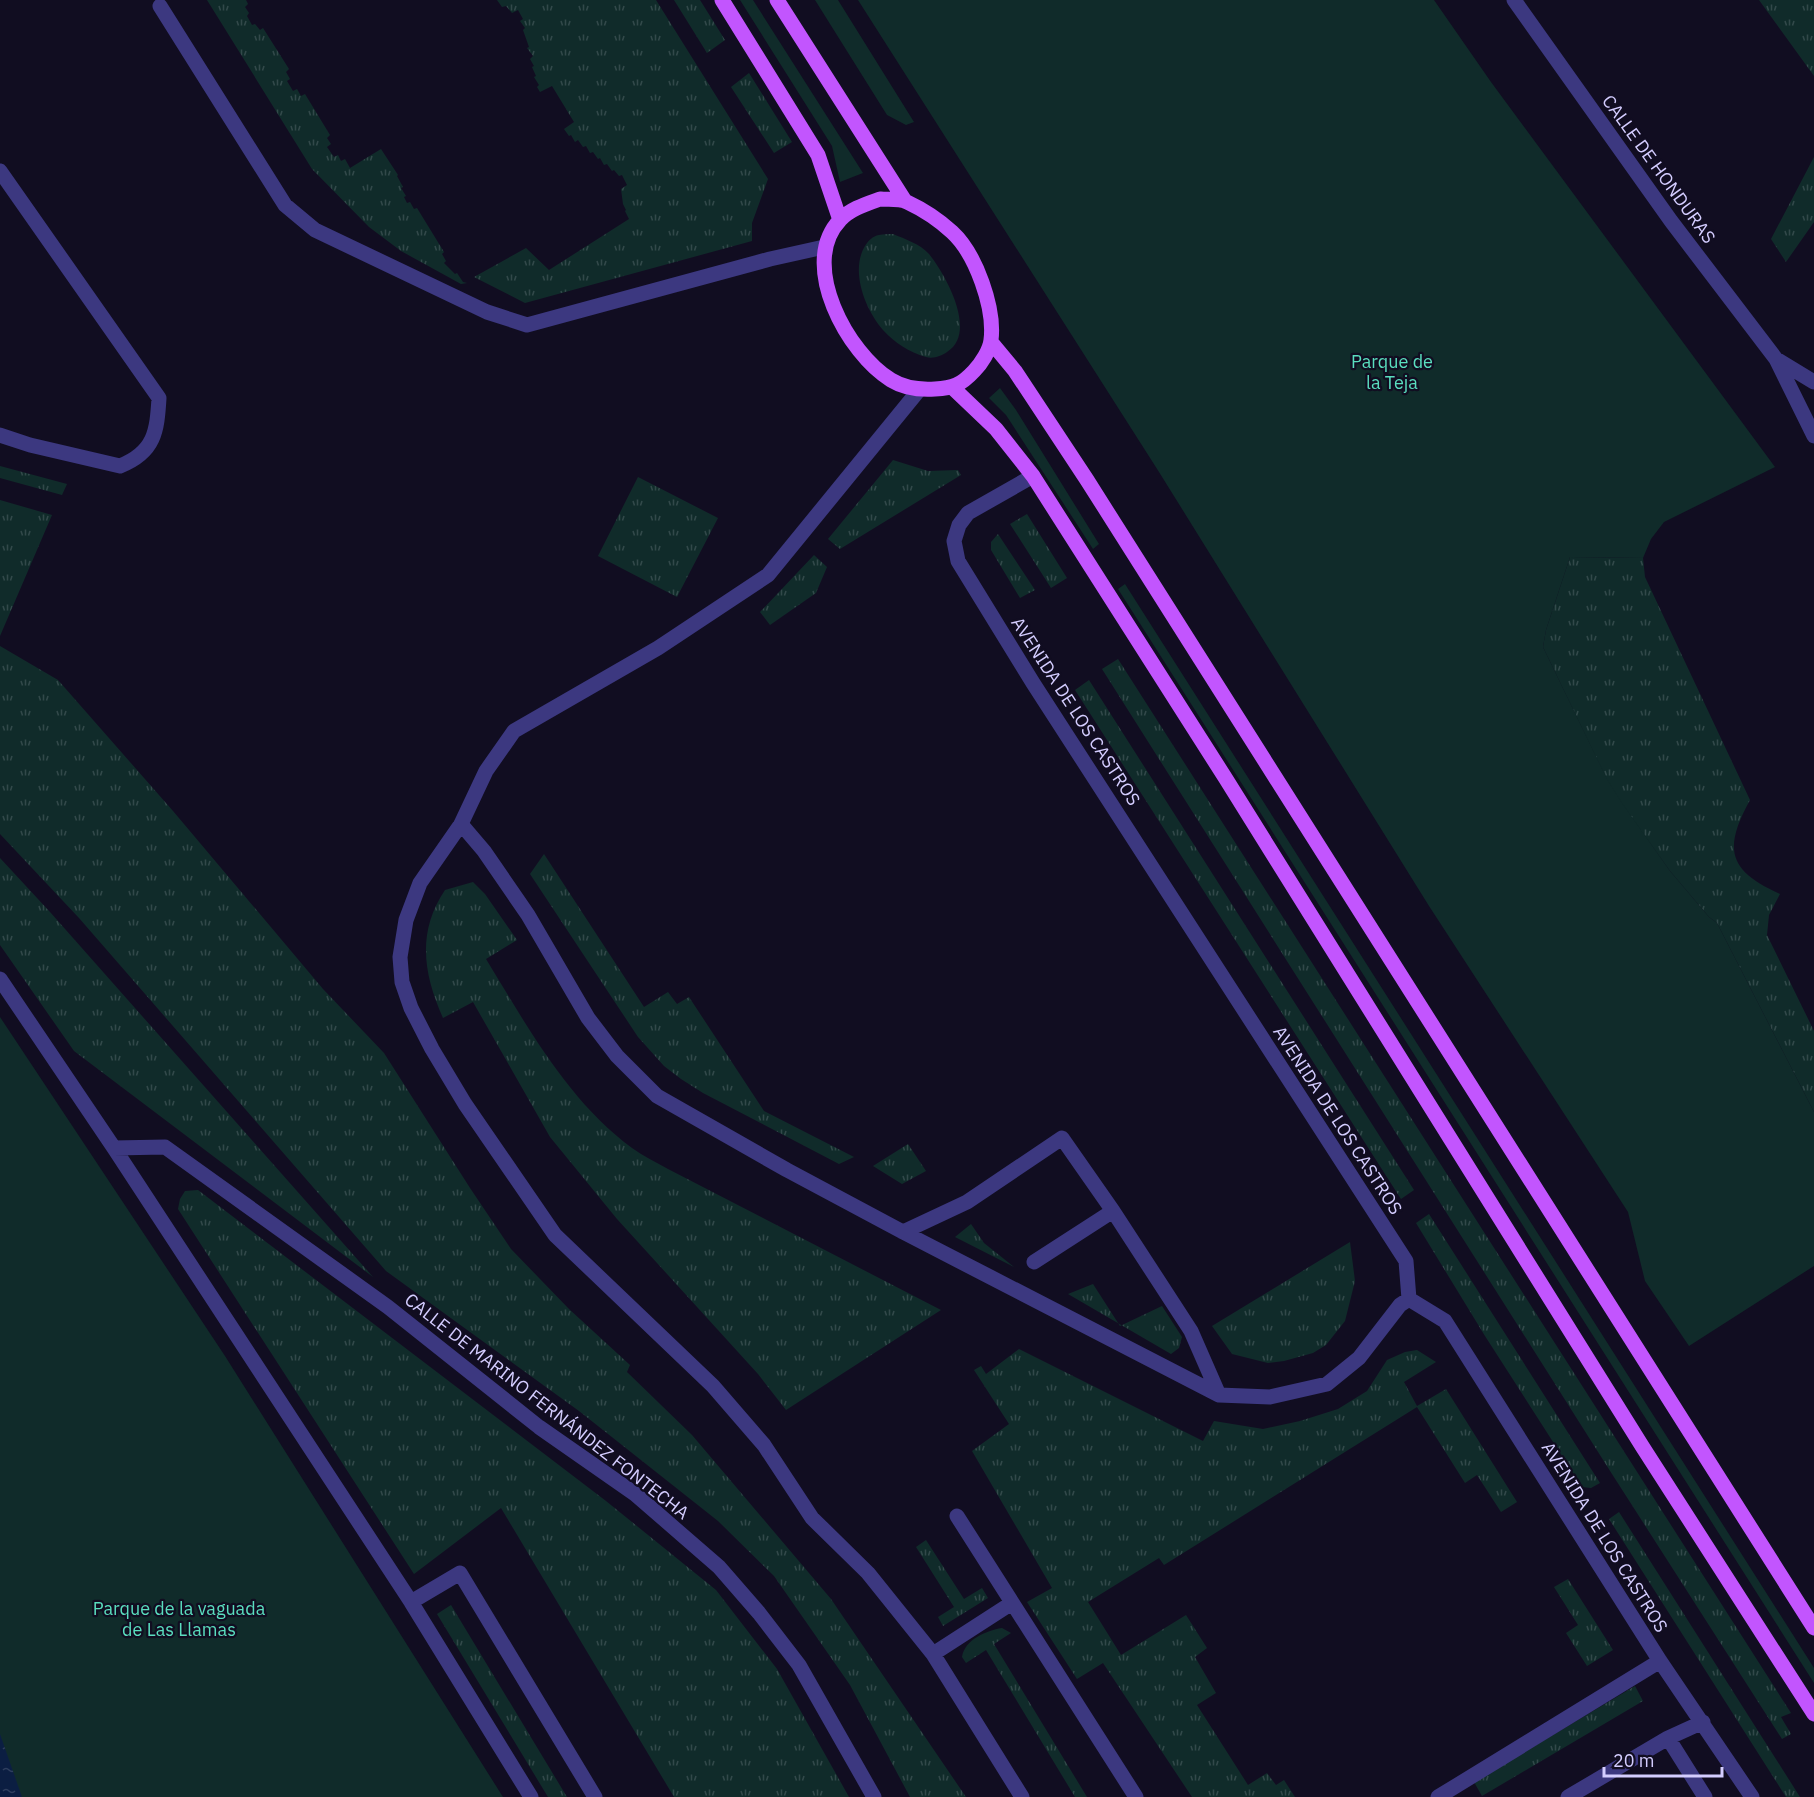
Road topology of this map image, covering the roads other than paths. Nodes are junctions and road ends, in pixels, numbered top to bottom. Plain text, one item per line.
1 (722, 0) edge
2 (777, 0) edge
3 (1514, 0) edge
4 (160, 6) dead end
5 (0, 171) edge
6 (905, 201) junction
7 (840, 220) junction
8 (824, 247) junction
9 (991, 342) junction
10 (1776, 359) junction
11 (1814, 381) edge
12 (953, 388) junction
13 (919, 390) junction
14 (0, 435) edge
15 (1814, 436) edge
16 (1033, 476) junction
17 (461, 824) junction
18 (0, 979) edge
19 (114, 1148) junction
20 (1113, 1211) junction
21 (903, 1232) junction
22 (1034, 1262) dead end
23 (1409, 1299) junction
24 (1219, 1395) junction
25 (957, 1516) dead end
26 (411, 1602) junction
27 (1012, 1603) junction
28 (1814, 1628) edge
29 (933, 1654) junction
30 (1660, 1661) junction
31 (1814, 1714) edge
32 (1703, 1722) junction
33 (1668, 1738) junction
34 (531, 1797) edge
35 (595, 1797) edge
36 (874, 1797) edge
37 (1022, 1797) edge
38 (1136, 1797) edge
39 (1438, 1797) edge
40 (1568, 1797) edge
41 (1705, 1797) edge
42 (1752, 1797) edge

1 - 7 main road
2 - 6 main road
3 - 10 street, CALLE DE HONDURAS
4 - 8 street
5 - 14 street
6 - 7 main road
6 - 9 main road
7 - 8 main road
8 - 13 main road
9 - 12 main road
9 - 28 main road
10 - 11 street, CALLE DE HONDURAS
10 - 15 street, CALLE DE HONDURAS
12 - 13 main road
12 - 16 main road
13 - 17 street
16 - 23 street, AVENIDA DE LOS CASTROS
16 - 31 main road
17 - 21 street
17 - 29 street
18 - 19 street
19 - 26 street
19 - 36 street, CALLE DE MARINO FERNÁNDEZ FONTECHA
20 - 21 street
20 - 22 street
20 - 24 street
21 - 24 street
23 - 24 street
23 - 30 street, AVENIDA DE LOS CASTROS
25 - 27 street
26 - 34 street
26 - 35 street
27 - 29 street
27 - 38 street
29 - 37 street
30 - 32 street, AVENIDA DE LOS CASTROS
30 - 39 street
32 - 33 street
32 - 42 street, AVENIDA DE LOS CASTROS
33 - 40 street
33 - 41 street

